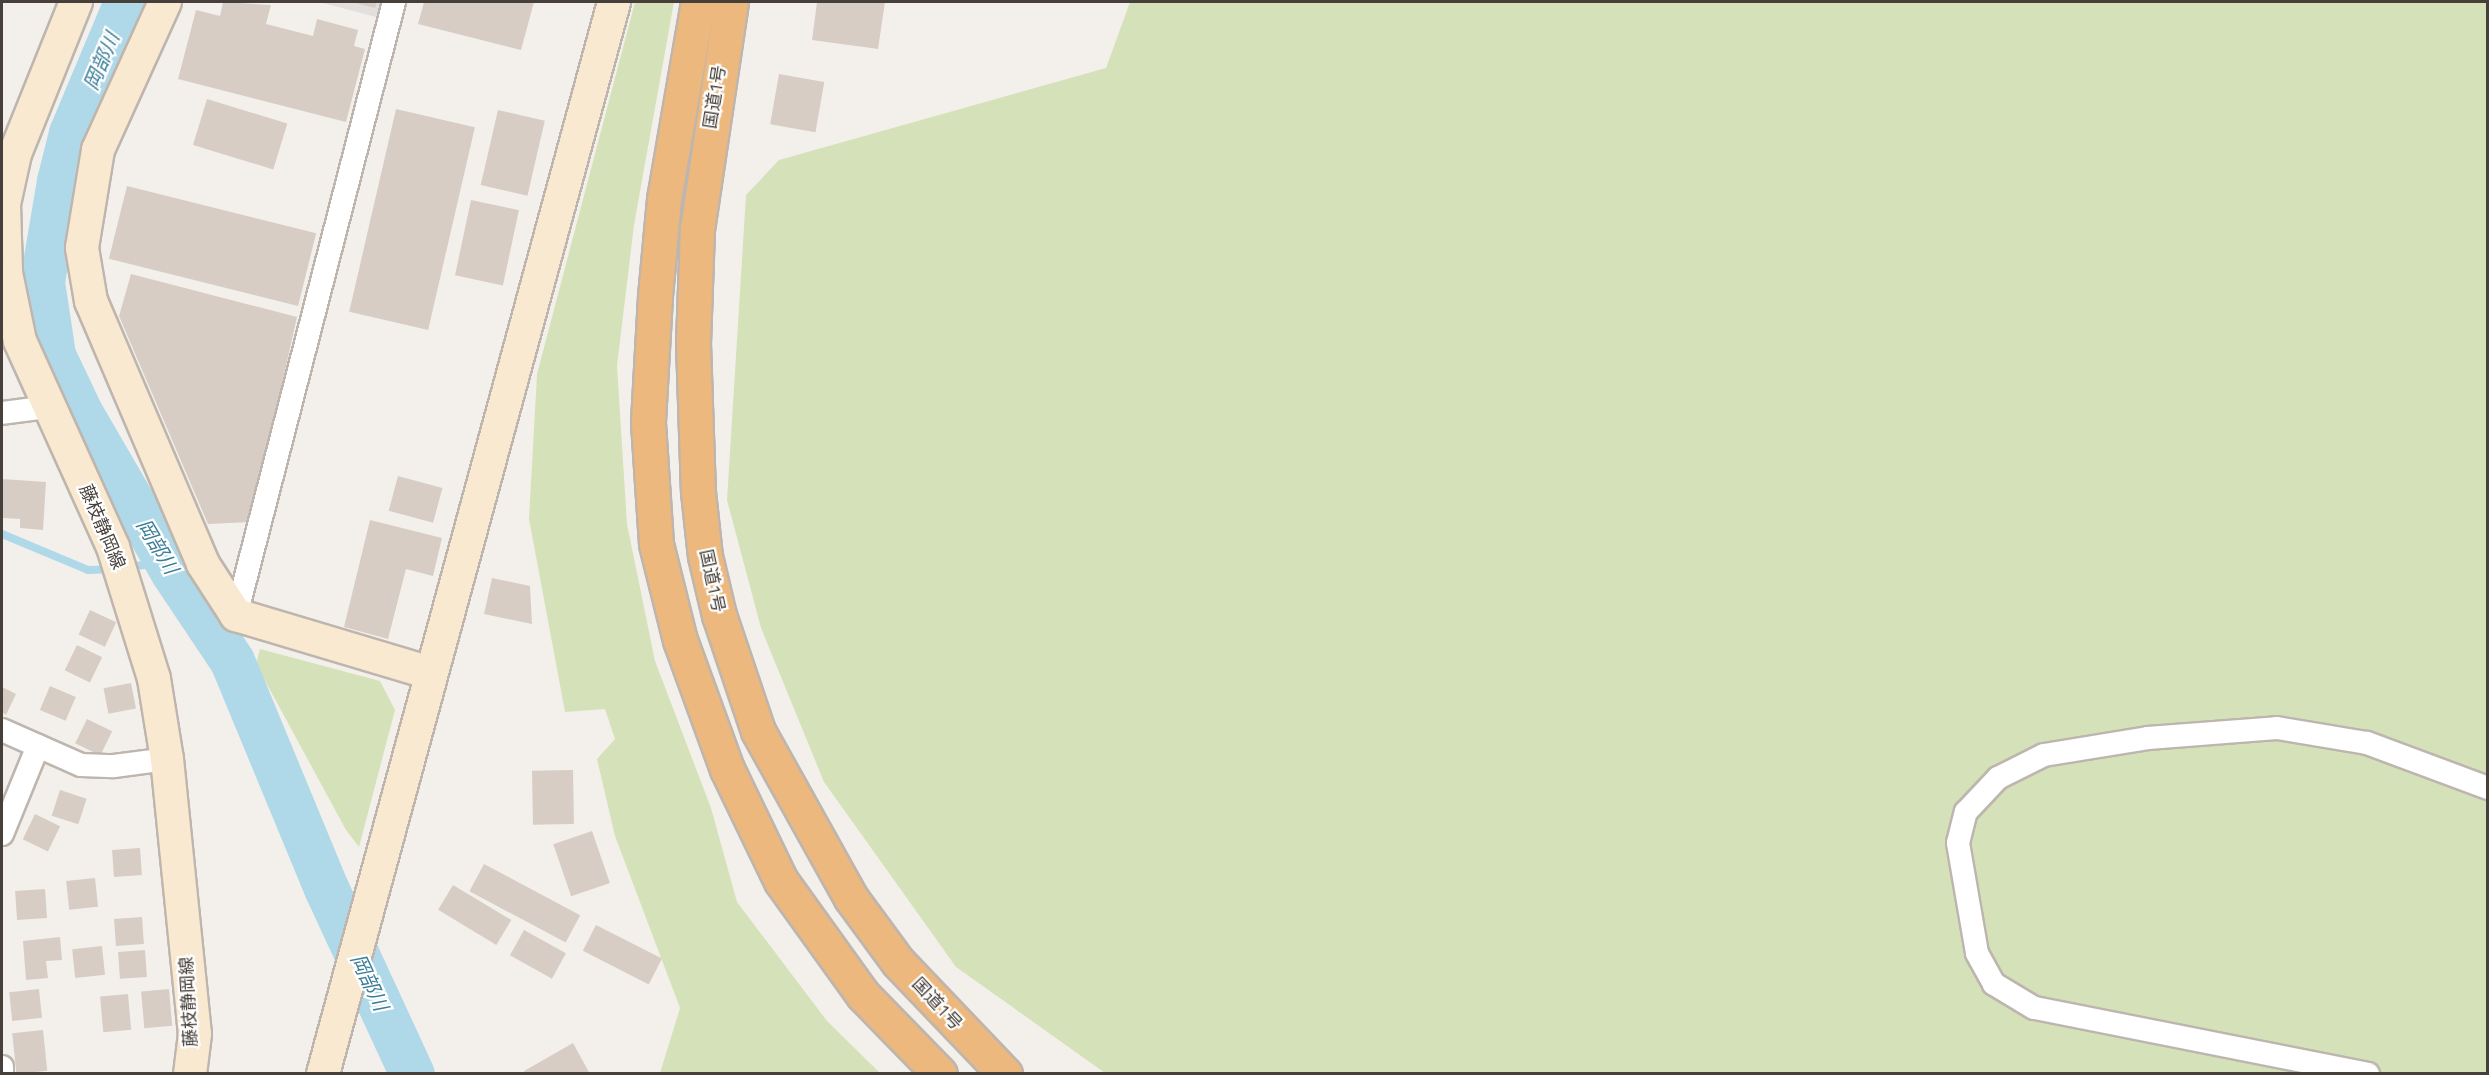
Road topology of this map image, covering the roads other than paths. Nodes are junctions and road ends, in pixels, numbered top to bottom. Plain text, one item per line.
1 (76, 2) edge
2 (165, 2) edge
3 (394, 2) edge
4 (614, 2) edge
5 (698, 2) edge
6 (730, 2) edge
7 (48, 407) junction
8 (2, 412) edge
9 (236, 615) junction
10 (431, 673) junction
11 (2, 730) edge
12 (38, 746) junction
13 (167, 759) junction
14 (2487, 788) edge
15 (2, 834) edge
16 (2, 1067) edge
17 (2, 1074) edge
18 (190, 1074) edge
19 (323, 1074) edge
20 (940, 1074) edge
21 (1005, 1074) edge
22 (2368, 1074) edge

1 - 7 street, 藤枝静岡線
2 - 9 street
3 - 9 street
4 - 10 street
5 - 20 highway, 国道1号
6 - 21 highway, 国道1号
7 - 8 street
7 - 13 street, 藤枝静岡線
9 - 10 street
10 - 19 street
11 - 12 street
12 - 13 street
12 - 15 street
13 - 18 street, 藤枝静岡線
14 - 22 street
16 - 17 street

